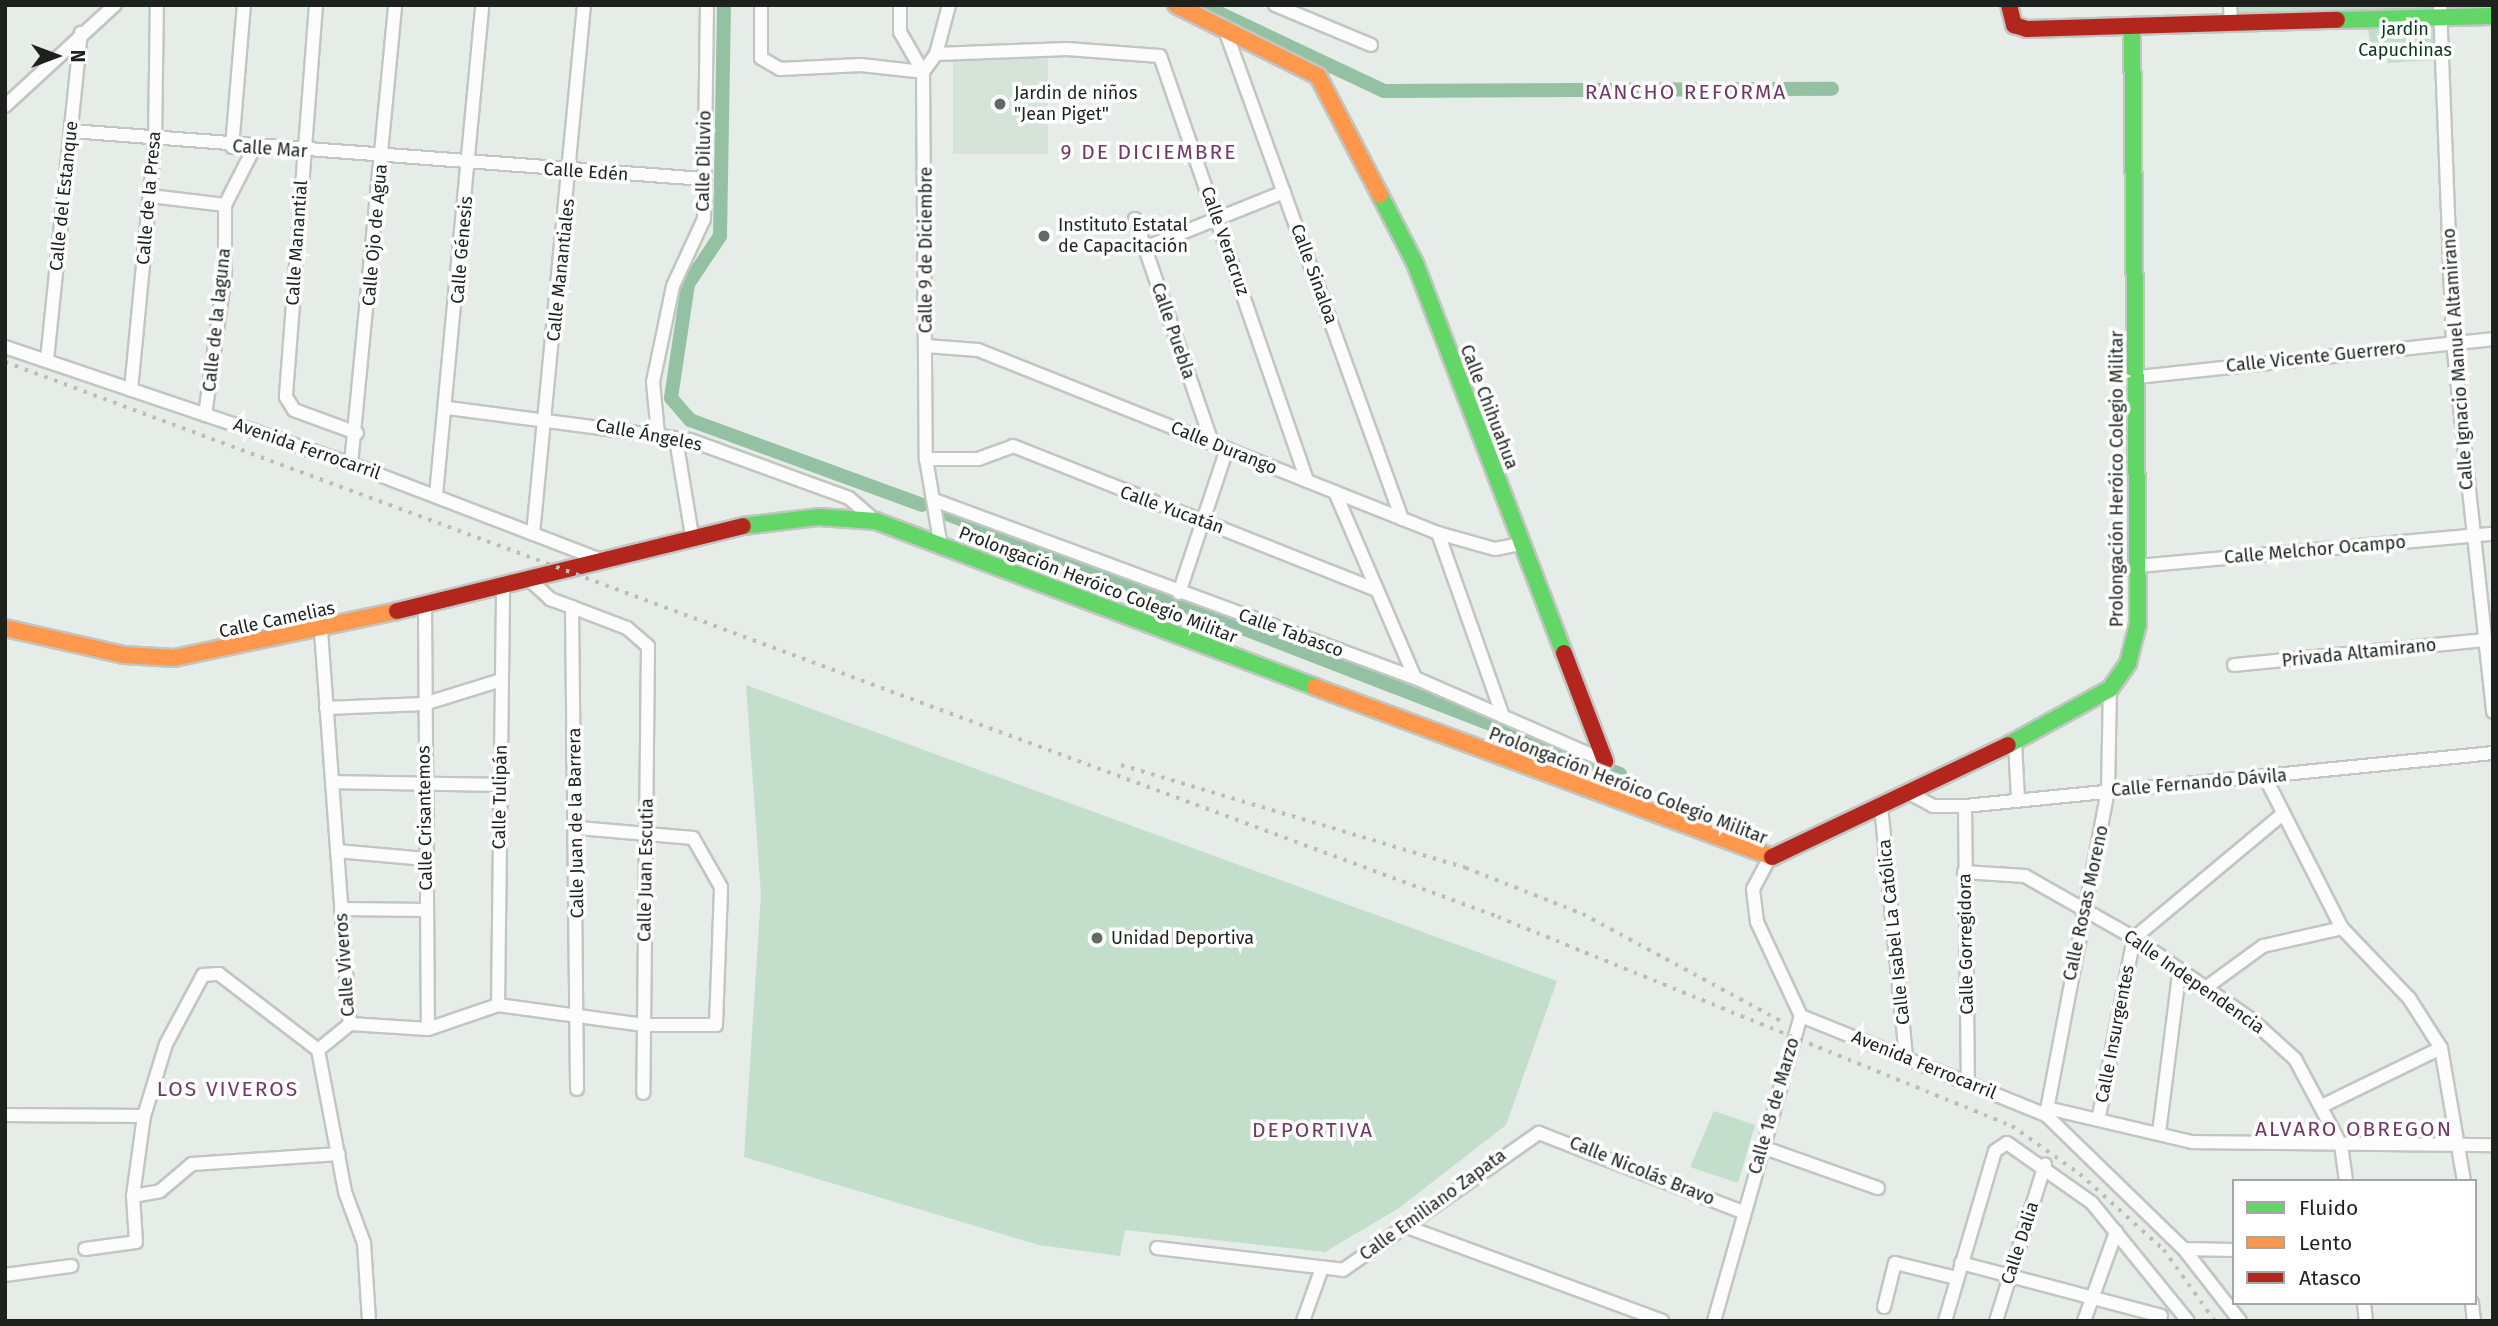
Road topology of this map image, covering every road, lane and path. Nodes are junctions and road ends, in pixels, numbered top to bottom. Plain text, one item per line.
1 (116, 5) edge
2 (157, 5) edge
3 (244, 5) edge
4 (316, 5) edge
5 (395, 5) edge
6 (482, 5) edge
7 (584, 5) edge
8 (707, 5) edge
9 (761, 5) edge
10 (900, 5) edge
11 (949, 5) edge
12 (1176, 5) edge
13 (1275, 5) edge
14 (2009, 5) edge
15 (2230, 5) edge
16 (2440, 11) edge
17 (2493, 16) edge
18 (2231, 25) junction
19 (2132, 26) junction
20 (1225, 30) junction
21 (81, 33) junction
22 (1371, 45) dead end
23 (936, 54) junction
24 (923, 72) junction
25 (5, 106) edge
26 (71, 131) junction
27 (155, 141) junction
28 (232, 147) junction
29 (254, 148) junction
30 (303, 152) junction
31 (382, 157) junction
32 (469, 163) junction
33 (571, 171) junction
34 (703, 179) junction
35 (1284, 192) junction
36 (150, 196) junction
37 (225, 205) junction
38 (1135, 219) dead end
39 (1219, 222) junction
40 (1144, 248) junction
41 (2493, 339) edge
42 (2454, 342) junction
43 (926, 346) junction
44 (5, 348) edge
45 (47, 360) junction
46 (2138, 377) junction
47 (131, 390) junction
48 (448, 408) junction
49 (205, 415) junction
50 (547, 418) junction
51 (357, 433) junction
52 (658, 434) junction
53 (676, 439) junction
54 (1212, 443) junction
55 (1227, 449) junction
56 (926, 459) junction
57 (351, 464) junction
58 (1307, 481) junction
59 (1335, 492) junction
60 (436, 495) junction
61 (934, 500) junction
62 (1402, 519) junction
63 (1202, 520) junction
64 (876, 521) junction
65 (1438, 533) junction
66 (533, 534) junction
67 (2493, 534) edge
68 (692, 536) junction
69 (2472, 536) junction
70 (1520, 544) junction
71 (941, 547) junction
72 (604, 561) junction
73 (2138, 566) junction
74 (554, 575) joint
75 (531, 581) junction
76 (503, 589) junction
77 (1376, 590) junction
78 (1179, 593) junction
79 (425, 607) junction
80 (572, 607) junction
81 (5, 628) edge
82 (321, 631) junction
83 (2484, 640) junction
84 (2234, 665) dead end
85 (1415, 678) junction
86 (501, 680) junction
87 (2110, 689) junction
88 (424, 704) junction
89 (326, 708) junction
90 (2493, 712) edge
91 (1503, 718) junction
92 (2015, 743) junction
93 (2493, 753) edge
94 (1605, 761) joint
95 (2265, 777) junction
96 (332, 782) junction
97 (425, 784) junction
98 (500, 785) junction
99 (2108, 791) junction
100 (1909, 793) junction
101 (2018, 800) junction
102 (1881, 806) junction
103 (1965, 806) junction
104 (2283, 814) junction
105 (578, 828) junction
106 (646, 836) junction
107 (337, 850) junction
108 (426, 859) junction
109 (1769, 859) junction
110 (1964, 872) junction
111 (2082, 906) junction
112 (341, 909) junction
113 (426, 911) junction
114 (2342, 928) junction
115 (2134, 938) junction
116 (2179, 975) junction
117 (2204, 989) junction
118 (498, 1005) junction
119 (1801, 1016) junction
120 (577, 1018) junction
121 (350, 1024) junction
122 (644, 1025) junction
123 (428, 1029) junction
124 (2441, 1048) junction
125 (318, 1050) junction
126 (1906, 1057) junction
127 (1968, 1082) junction
128 (577, 1089) dead end
129 (643, 1093) dead end
130 (2322, 1106) junction
131 (2046, 1111) junction
132 (5, 1115) edge
133 (144, 1116) junction
134 (2099, 1116) junction
135 (1539, 1133) joint
136 (2159, 1133) junction
137 (2342, 1145) junction
138 (2493, 1145) edge
139 (2462, 1146) junction
140 (1762, 1147) junction
141 (339, 1154) junction
142 (2045, 1165) junction
143 (2346, 1179) edge
144 (2464, 1179) edge
145 (1878, 1188) dead end
146 (133, 1196) junction
147 (1743, 1212) junction
148 (1407, 1227) junction
149 (2116, 1232) junction
150 (1157, 1248) dead end
151 (85, 1249) dead end
152 (2184, 1249) junction
153 (2232, 1250) edge
154 (1961, 1263) junction
155 (71, 1266) dead end
156 (1322, 1269) junction
157 (5, 1275) edge
158 (2010, 1276) junction
159 (1957, 1278) junction
160 (2091, 1298) junction
161 (2172, 1301) junction
162 (1884, 1307) dead end
163 (2160, 1319) edge
164 (369, 1321) edge
165 (1303, 1321) edge
166 (1662, 1321) edge
167 (1714, 1321) edge
168 (1945, 1321) edge
169 (1996, 1321) edge
170 (2084, 1321) edge
171 (2188, 1321) edge
172 (2240, 1321) edge

1 - 21 street
2 - 27 street, Calle de la Presa
3 - 28 street
4 - 30 street, Calle Manantial
5 - 31 street, Calle Ojo de Agua
6 - 32 street, Calle Génesis
7 - 33 street, Calle Manantiales
8 - 34 street, Calle Diluvio
9 - 24 street
10 - 24 street, Calle 9 de Diciembre
11 - 23 street
12 - 20 street
13 - 22 street
14 - 19 street
15 - 18 street
16 - 17 street
16 - 18 street
16 - 42 street, Calle Ignacio Manuel Altamirano
18 - 19 street
19 - 46 street, Prolongación Heróico Colegio Militar
20 - 35 street, Calle Sinaloa
20 - 70 street, Calle Chihuahua
21 - 25 street
21 - 26 street, Calle del Estanque
23 - 24 street
23 - 39 street, Calle Veracruz
24 - 43 street, Calle 9 de Diciembre
26 - 27 street, Calle Mar
26 - 45 street, Calle del Estanque
27 - 28 street, Calle Mar
27 - 36 street, Calle de la Presa
28 - 29 street, Calle Mar
29 - 30 street, Calle Mar
29 - 37 street, Calle de la laguna
30 - 31 street, Calle Mar
30 - 51 street, Calle Manantial
31 - 32 street, Calle Mar
31 - 51 street, Calle Ojo de Agua
32 - 33 street, Calle Edén
32 - 48 street, Calle Génesis
33 - 34 street, Calle Edén
33 - 50 street, Calle Manantiales
34 - 52 street, Calle Diluvio
35 - 39 street
35 - 62 street, Calle Sinaloa
36 - 37 street
36 - 47 street, Calle de la Presa
37 - 49 street, Calle de la laguna
38 - 40 street, Calle Puebla
39 - 40 street
39 - 58 street, Calle Veracruz
40 - 54 street, Calle Puebla
41 - 42 street, Calle Vicente Guerrero
42 - 46 street, Calle Vicente Guerrero
42 - 69 street, Calle Ignacio Manuel Altamirano
43 - 54 street, Calle Durango
43 - 56 street, Calle 9 de Diciembre
44 - 45 street, Avenida Ferrocarril
45 - 47 street, Avenida Ferrocarril
46 - 73 street, Prolongación Heróico Colegio Militar
47 - 49 street, Avenida Ferrocarril
48 - 50 street, Calle Ángeles
48 - 60 street, Calle Génesis
49 - 57 street, Avenida Ferrocarril
50 - 52 street, Calle Ángeles
50 - 66 street, Calle Manantiales
51 - 57 street, Calle Ojo de Agua
52 - 53 street, Calle Ángeles
53 - 64 street, Calle Ángeles
53 - 68 street
54 - 55 street, Calle Durango
55 - 58 street, Calle Durango
55 - 63 street
56 - 61 street, Calle 9 de Diciembre
56 - 63 street, Calle Yucatán
57 - 60 street, Avenida Ferrocarril
58 - 59 street, Calle Durango
59 - 62 street, Calle Durango
59 - 77 street
60 - 66 street, Avenida Ferrocarril
61 - 71 street
61 - 78 street, Calle Tabasco
62 - 65 street, Calle Durango
63 - 77 street, Calle Yucatán
63 - 78 street
64 - 68 street, Prolongación Heróico Colegio Militar
64 - 71 street, Prolongación Heróico Colegio Militar
65 - 70 street, Calle Durango
65 - 91 street
66 - 72 street, Avenida Ferrocarril
67 - 69 street, Calle Melchor Ocampo
68 - 72 street, Prolongación Heróico Colegio Militar
69 - 73 street, Calle Melchor Ocampo
69 - 83 street, Calle Ignacio Manuel Altamirano
70 - 94 street, Calle Chihuahua
71 - 109 street, Prolongación Heróico Colegio Militar
72 - 74 street, Prolongación Heróico Colegio Militar
73 - 87 street, Prolongación Heróico Colegio Militar
74 - 75 street, Calle Camelias
75 - 76 street, Calle Camelias
75 - 80 street
76 - 79 street, Calle Camelias
76 - 86 street, Calle Tulipán
77 - 85 street
78 - 85 street, Calle Tabasco
79 - 82 street, Calle Camelias
79 - 88 street, Calle Crisantemos
80 - 105 street, Calle Juan de la Barrera
80 - 106 street, Calle Juan Escutia
81 - 82 street, Calle Camelias
82 - 89 street, Calle Viveros
83 - 84 street, Privada Altamirano
83 - 90 street, Calle Ignacio Manuel Altamirano
85 - 91 street, Calle Tabasco
86 - 88 street
86 - 98 street, Calle Tulipán
87 - 92 street, Prolongación Heróico Colegio Militar
87 - 99 street, Calle Rosas Moreno
88 - 89 street
88 - 97 street, Calle Crisantemos
89 - 96 street, Calle Viveros
91 - 94 street, Calle Tabasco
92 - 100 street, Prolongación Heróico Colegio Militar
92 - 101 street
93 - 95 street, Calle Fernando Dávila
95 - 99 street, Calle Fernando Dávila
95 - 104 street
96 - 97 street
96 - 107 street, Calle Viveros
97 - 98 street
97 - 108 street, Calle Crisantemos
98 - 118 street, Calle Tulipán
99 - 101 street, Calle Fernando Dávila
99 - 111 street, Calle Rosas Moreno
100 - 102 street, Prolongación Heróico Colegio Militar
100 - 103 street, Calle Fernando Dávila
101 - 103 street, Calle Fernando Dávila
102 - 109 street, Prolongación Heróico Colegio Militar
102 - 126 street, Calle Isabel La Católica
103 - 110 street, Calle Gorregidora
104 - 114 street
104 - 115 street
105 - 106 street
105 - 120 street, Calle Juan de la Barrera
106 - 122 street, Calle Juan Escutia
106 - 122 street
107 - 108 street
107 - 112 street, Calle Viveros
108 - 113 street, Calle Crisantemos
109 - 119 street, Calle 18 de Marzo
110 - 111 street, Calle Independencia
110 - 127 street, Calle Gorregidora
111 - 115 street, Calle Independencia
111 - 131 street, Calle Rosas Moreno
112 - 113 street
112 - 121 street, Calle Viveros
113 - 123 street, Calle Crisantemos
114 - 117 street
114 - 124 street
115 - 116 street, Calle Independencia
115 - 134 street, Calle Insurgentes
116 - 117 street, Calle Independencia
116 - 136 street
117 - 130 street, Calle Independencia
118 - 120 street
118 - 123 street
119 - 126 street, Avenida Ferrocarril
119 - 140 street, Calle 18 de Marzo
120 - 122 street
120 - 128 street, Calle Juan de la Barrera
121 - 123 street
121 - 125 street, Calle Viveros
122 - 129 street, Calle Juan Escutia
124 - 130 street
124 - 139 street
125 - 133 street
125 - 141 street
126 - 127 street, Avenida Ferrocarril
127 - 131 street, Avenida Ferrocarril
130 - 137 street, Calle Independencia
131 - 134 street
131 - 152 street
132 - 133 street
133 - 146 street
134 - 136 street
135 - 147 street, Calle Nicolás Bravo
135 - 148 street, Calle Emiliano Zapata
136 - 137 street
137 - 139 street
137 - 143 street, Calle Independencia
138 - 139 street
139 - 144 street
140 - 145 street
140 - 147 street, Calle 18 de Marzo
141 - 146 street
141 - 164 street
142 - 149 street
142 - 154 street
142 - 158 street, Calle Dalia
146 - 151 street
147 - 167 street, Calle 18 de Marzo
148 - 156 street, Calle Emiliano Zapata
148 - 166 street
149 - 160 street
149 - 161 street
150 - 156 street, Calle Emiliano Zapata
152 - 153 street
152 - 172 street
154 - 158 street
154 - 159 street
155 - 157 street
156 - 165 street
158 - 160 street
158 - 169 street, Calle Dalia
159 - 162 street
159 - 168 street
160 - 163 street
160 - 170 street
161 - 163 street
161 - 171 street

